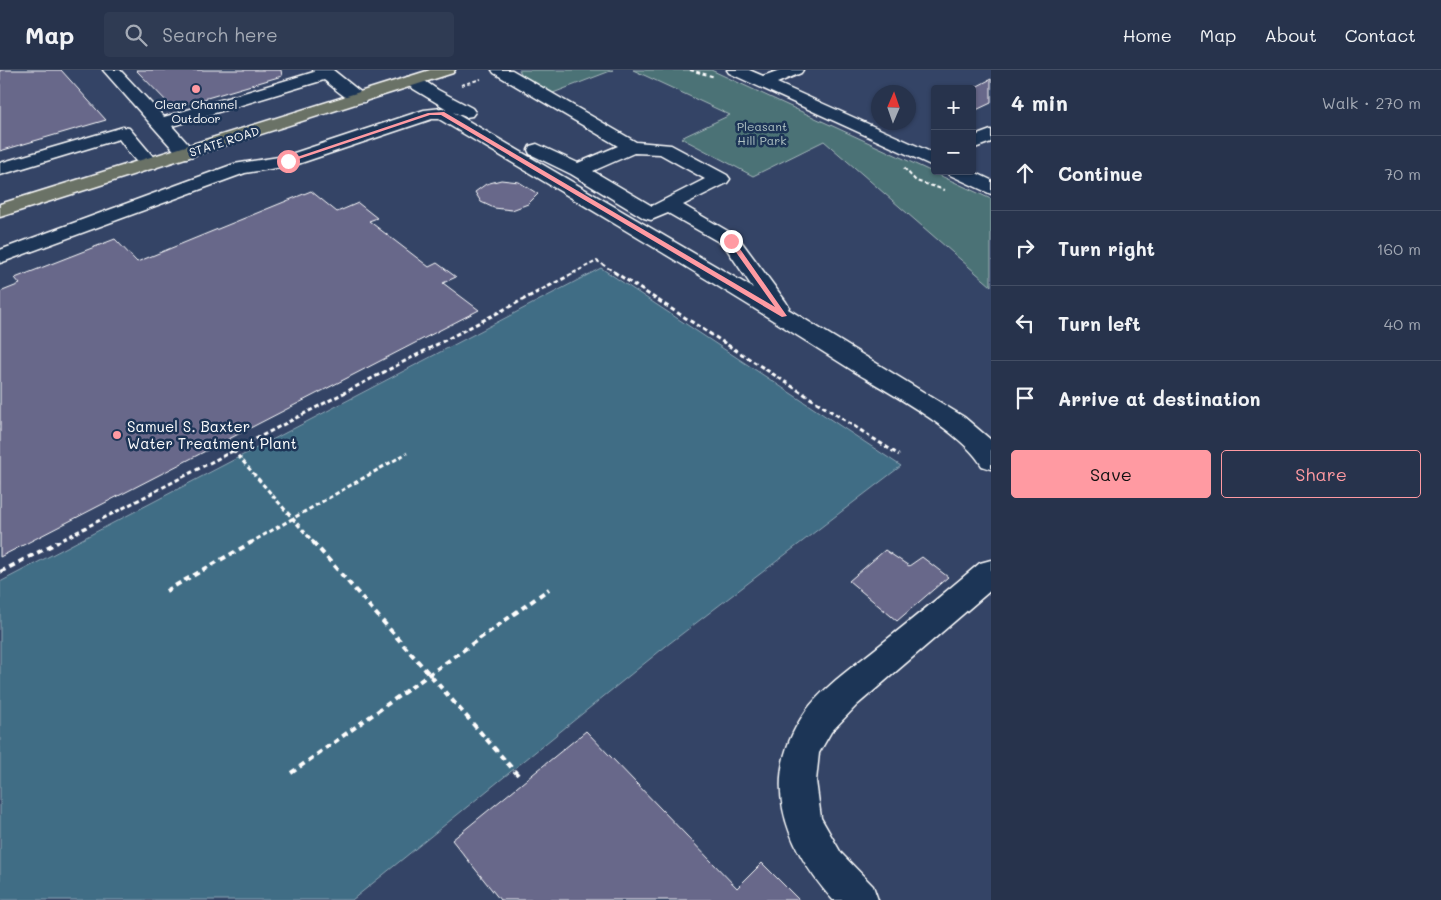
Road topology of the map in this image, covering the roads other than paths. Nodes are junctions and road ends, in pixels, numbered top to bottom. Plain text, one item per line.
1 (112, 70) edge
2 (447, 70) edge
3 (735, 70) edge
4 (795, 70) edge
5 (324, 72) edge
6 (494, 73) edge
7 (413, 81) junction
8 (763, 82) junction
9 (359, 98) junction
10 (160, 124) junction
11 (991, 135) edge
12 (976, 142) edge
13 (632, 147) junction
14 (186, 152) junction
15 (931, 159) edge
16 (149, 164) junction
17 (0, 169) edge
18 (578, 170) junction
19 (965, 175) edge
20 (991, 188) edge
21 (668, 205) junction
22 (0, 211) edge
23 (0, 257) edge
24 (784, 316) junction
25 (991, 459) edge
26 (991, 572) edge
27 (859, 900) edge

1 - 10 street
2 - 7 main road, STATE ROAD
3 - 8 street
4 - 8 street
5 - 9 street
5 - 10 street
6 - 13 street
7 - 9 main road, STATE ROAD
7 - 18 street
8 - 15 street
9 - 14 main road, STATE ROAD
10 - 14 street
11 - 12 street
13 - 18 street
13 - 21 street
14 - 16 main road, STATE ROAD
16 - 17 street
16 - 22 main road, STATE ROAD
18 - 21 street
19 - 20 street
21 - 24 street
23 - 24 street
24 - 25 street
26 - 27 street

